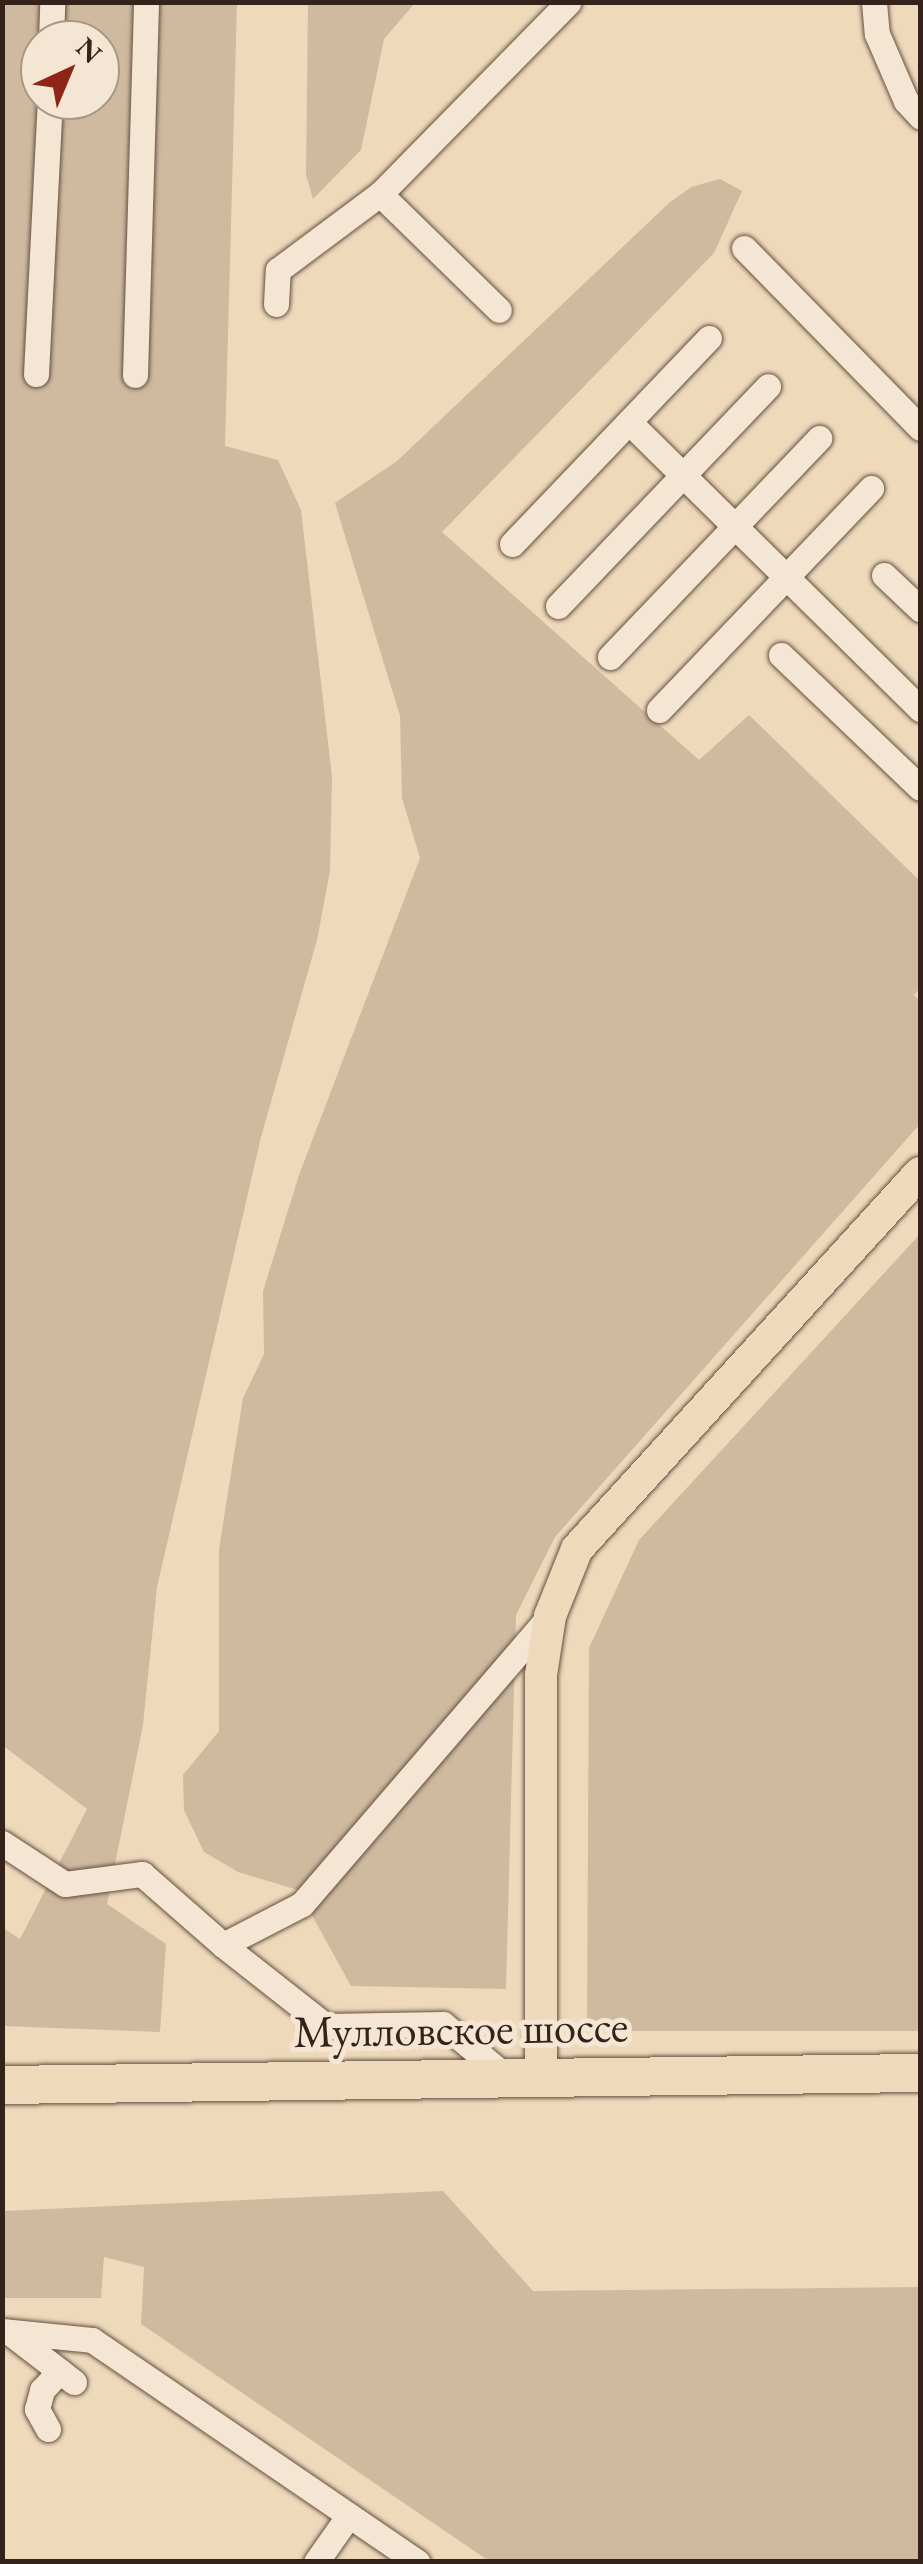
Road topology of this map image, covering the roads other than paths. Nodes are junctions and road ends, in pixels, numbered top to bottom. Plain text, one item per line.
1 (146, 2) edge
2 (568, 2) edge
3 (874, 2) edge
4 (920, 116) edge
5 (49, 120) edge
6 (380, 194) junction
7 (744, 248) dead end
8 (276, 304) dead end
9 (499, 310) dead end
10 (709, 338) dead end
11 (36, 374) dead end
12 (135, 375) dead end
13 (768, 386) dead end
14 (629, 422) junction
15 (920, 428) edge
16 (819, 438) dead end
17 (684, 476) junction
18 (870, 488) dead end
19 (736, 527) junction
20 (512, 544) dead end
21 (884, 575) dead end
22 (786, 576) junction
23 (558, 606) dead end
24 (920, 610) edge
25 (781, 655) dead end
26 (610, 656) dead end
27 (920, 709) edge
28 (659, 710) dead end
29 (920, 788) edge
30 (920, 1173) edge
31 (550, 1616) junction
32 (2, 1842) edge
33 (223, 1945) junction
34 (920, 2073) edge
35 (522, 2075) junction
36 (2, 2085) edge
37 (6, 2332) edge
38 (48, 2429) dead end
39 (349, 2515) junction
40 (316, 2562) edge
41 (418, 2562) edge

1 - 12 lane
2 - 6 lane
3 - 4 lane
5 - 11 lane
6 - 8 lane
6 - 9 lane
7 - 15 lane
10 - 14 lane
13 - 17 lane
14 - 17 lane
14 - 20 lane
16 - 19 lane
17 - 19 lane
17 - 23 lane
18 - 22 lane
19 - 22 lane
19 - 26 lane
21 - 24 lane
22 - 27 lane
22 - 28 lane
25 - 29 lane
30 - 31 main road
31 - 33 lane
31 - 35 main road
32 - 33 lane
33 - 35 lane
34 - 35 highway, Мулловское шоссе
35 - 36 highway, Мулловское шоссе
37 - 38 lane
37 - 39 lane
39 - 40 lane
39 - 41 lane

